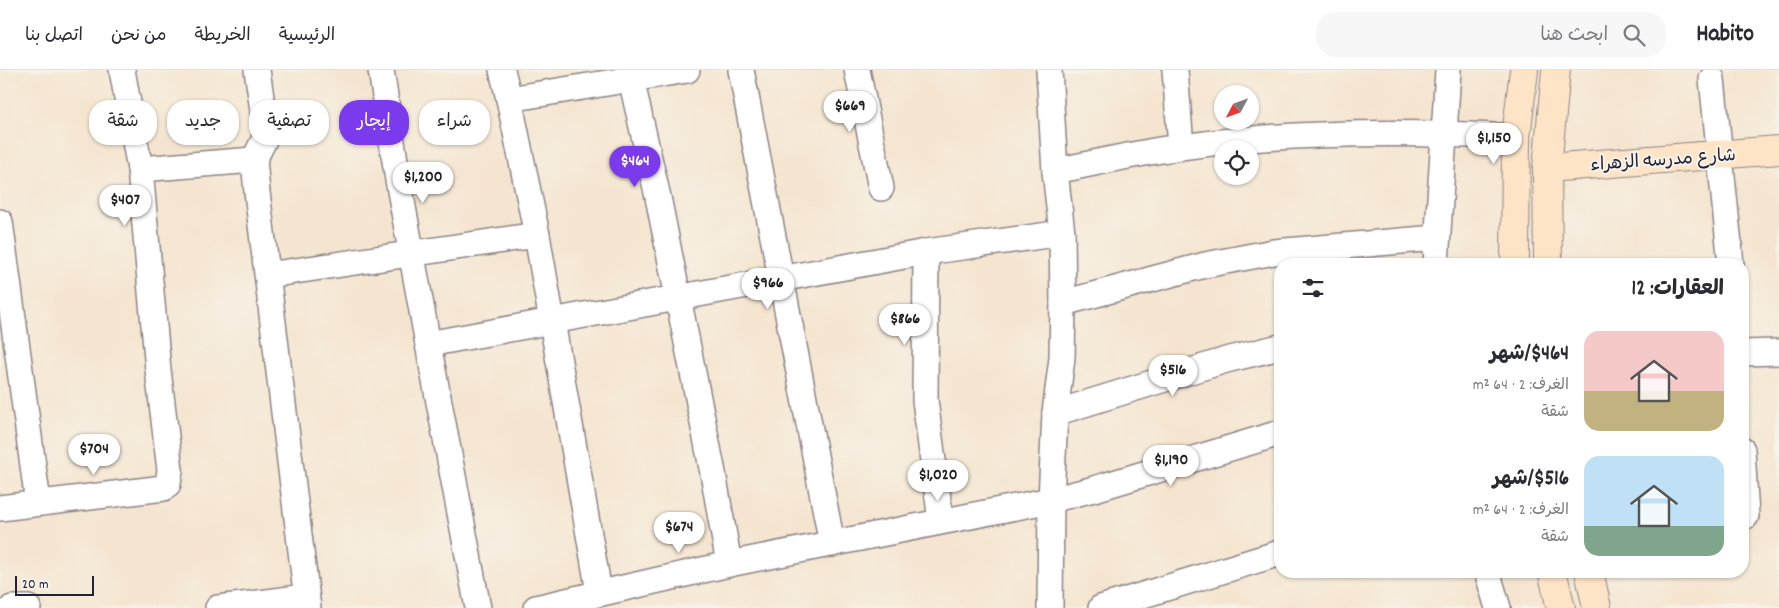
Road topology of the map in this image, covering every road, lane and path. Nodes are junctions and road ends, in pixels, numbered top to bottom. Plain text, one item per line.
1 (122, 70) edge
2 (257, 70) edge
3 (381, 70) edge
4 (502, 70) edge
5 (687, 70) edge
6 (741, 70) edge
7 (857, 70) edge
8 (1048, 70) edge
9 (1176, 70) edge
10 (1448, 70) edge
11 (1524, 70) edge
12 (1556, 70) edge
13 (630, 75) edge
14 (1712, 79) dead end
15 (509, 99) junction
16 (1444, 133) junction
17 (1516, 137) junction
18 (1181, 147) junction
19 (1779, 150) edge
20 (1720, 154) junction
21 (254, 160) junction
22 (1547, 168) junction
23 (140, 169) junction
24 (1055, 171) junction
25 (881, 188) dead end
26 (0, 222) edge
27 (1062, 233) junction
28 (537, 235) junction
29 (1436, 238) junction
30 (1, 247) edge
31 (926, 252) junction
32 (413, 253) junction
33 (1436, 258) edge
34 (1515, 258) edge
35 (1548, 258) edge
36 (1730, 258) edge
37 (268, 275) junction
38 (782, 278) junction
39 (678, 298) junction
40 (1063, 303) junction
41 (551, 322) junction
42 (428, 344) junction
43 (1274, 348) edge
44 (1779, 352) edge
45 (1749, 353) edge
46 (10, 369) edge
47 (1056, 413) junction
48 (1274, 436) edge
49 (1051, 500) junction
50 (38, 503) junction
51 (0, 508) edge
52 (941, 522) junction
53 (832, 544) junction
54 (1274, 555) edge
55 (729, 564) junction
56 (1488, 578) edge
57 (1554, 578) edge
58 (1591, 578) edge
59 (599, 592) junction
60 (307, 603) edge
61 (12, 608) edge
62 (28, 608) edge
63 (218, 608) edge
64 (478, 608) edge
65 (536, 608) edge
66 (1050, 608) edge
67 (1101, 608) edge
68 (1498, 608) edge
69 (1561, 608) edge
70 (1597, 608) edge

1 - 23 street
2 - 21 street
3 - 32 street
4 - 15 street
5 - 13 street
6 - 38 street
7 - 25 street
8 - 24 street
9 - 18 street
10 - 16 street
11 - 17 street
12 - 22 street
13 - 15 street
13 - 39 street
14 - 20 street
15 - 28 street
16 - 17 street
16 - 18 street
16 - 29 street
17 - 34 street
18 - 24 street
19 - 20 street, شارع مدرسه الزهراء
20 - 22 street, شارع مدرسه الزهراء
20 - 36 street
21 - 23 street
21 - 37 street
22 - 35 street
23 - 50 street
24 - 27 street
26 - 30 street
27 - 31 street
27 - 40 street
28 - 32 street
28 - 41 street
29 - 33 street
29 - 40 street
30 - 46 street
31 - 38 street
31 - 52 street
32 - 37 street
32 - 42 street
37 - 60 street
38 - 39 street
38 - 53 street
39 - 41 street
39 - 55 street
40 - 47 street
41 - 42 street
41 - 59 street
42 - 64 street
43 - 47 street
44 - 45 street
46 - 50 street
47 - 49 street
48 - 49 street
49 - 52 street
49 - 66 street
50 - 51 street
52 - 53 street
53 - 55 street
54 - 67 street
55 - 59 street
56 - 68 street
57 - 69 street
58 - 70 street
59 - 65 street
60 - 63 street
61 - 62 street

